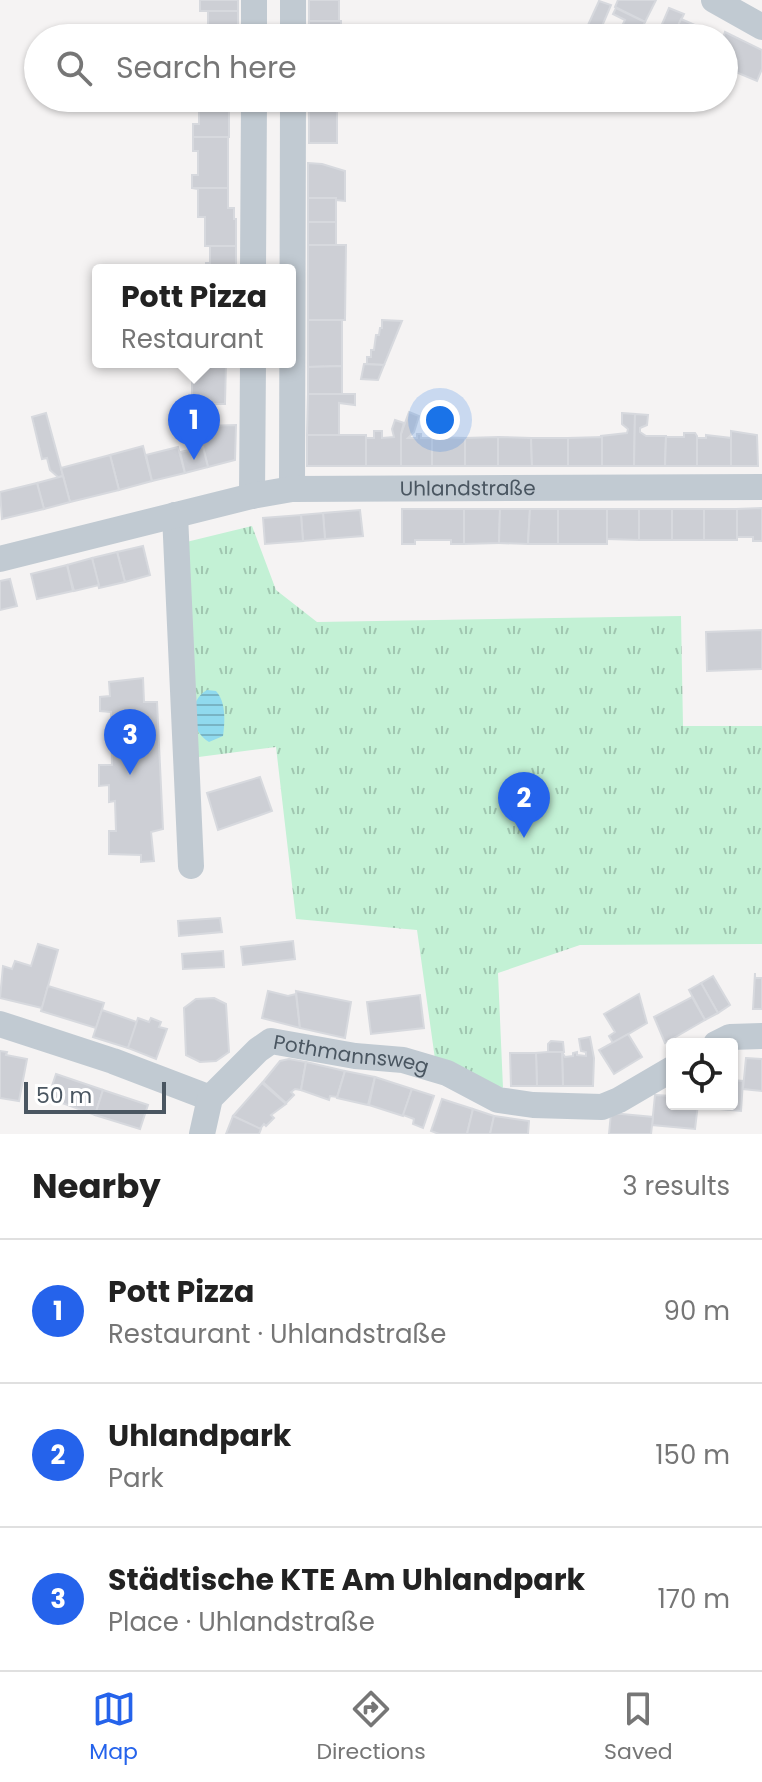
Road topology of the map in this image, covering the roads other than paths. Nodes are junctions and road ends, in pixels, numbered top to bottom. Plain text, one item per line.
1 (254, 0) edge
2 (293, 0) edge
3 (714, 0) edge
4 (254, 24) edge
5 (293, 24) edge
6 (762, 27) edge
7 (254, 112) edge
8 (293, 112) edge
9 (253, 264) edge
10 (293, 264) edge
11 (253, 368) edge
12 (292, 368) edge
13 (762, 487) edge
14 (292, 489) junction
15 (252, 496) junction
16 (175, 515) junction
17 (0, 559) edge
18 (191, 866) dead end
19 (0, 1024) edge
20 (762, 1036) edge
21 (728, 1038) edge
22 (666, 1072) edge
23 (210, 1098) junction
24 (202, 1134) edge

1 - 4 street
2 - 5 street
3 - 6 street
7 - 9 street
8 - 10 street
11 - 15 street
12 - 14 street
13 - 14 street, Uhlandstraße
14 - 15 street, Uhlandstraße
15 - 16 street, Uhlandstraße
16 - 17 street, Uhlandstraße
16 - 18 street
19 - 23 street
20 - 21 street
22 - 23 street, Pothmannsweg
23 - 24 street

